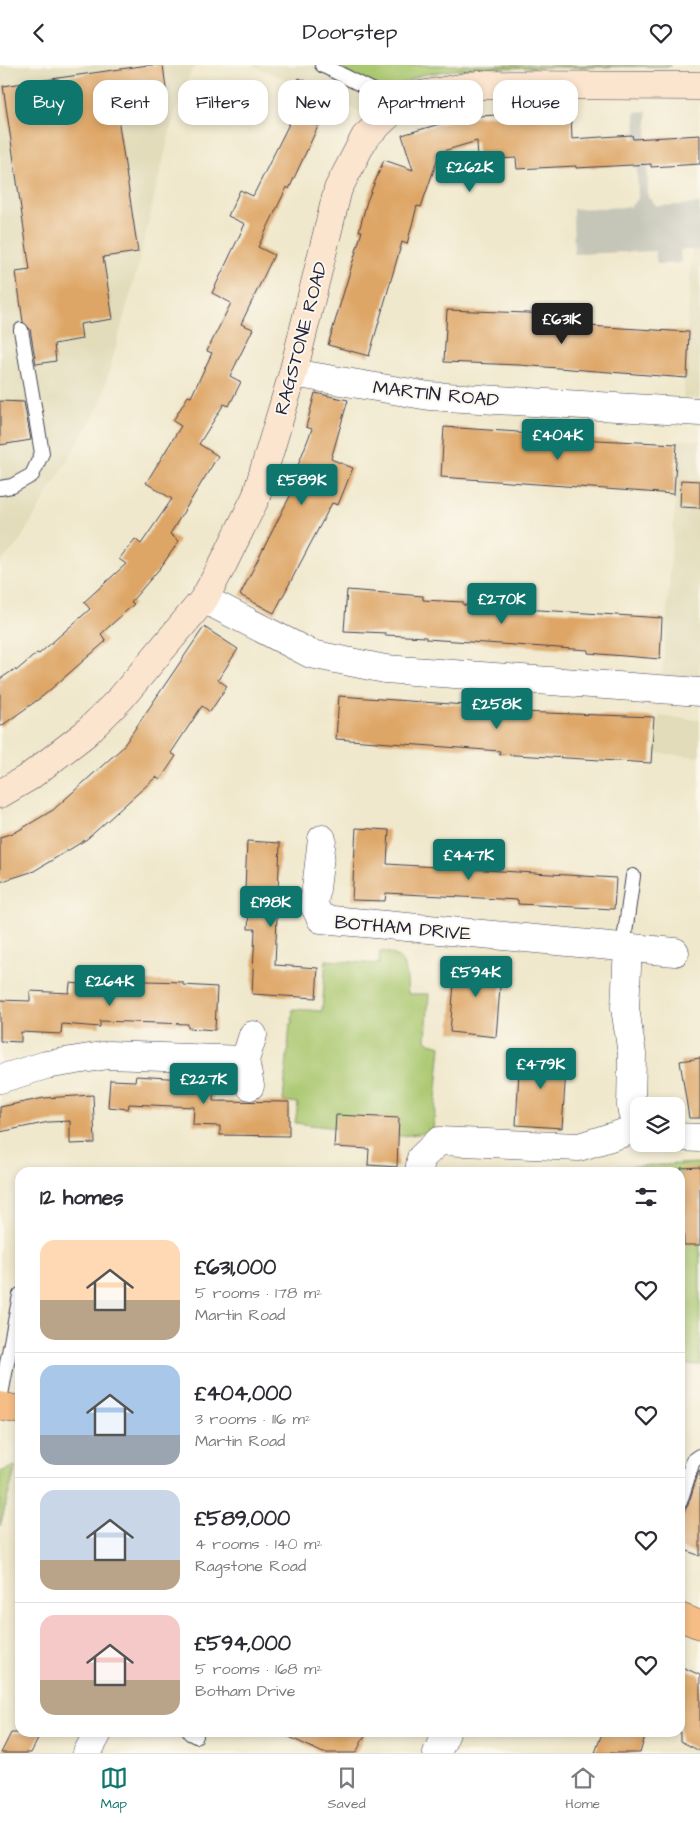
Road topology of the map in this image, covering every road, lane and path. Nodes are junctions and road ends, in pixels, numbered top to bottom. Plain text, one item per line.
1 (322, 65) edge
2 (359, 84) edge
3 (483, 85) edge
4 (700, 85) edge
5 (378, 125) edge
6 (21, 330) dead end
7 (293, 373) junction
8 (700, 412) edge
9 (0, 488) edge
10 (204, 599) junction
11 (700, 692) edge
12 (0, 794) edge
13 (322, 839) dead end
14 (633, 876) dead end
15 (625, 947) junction
16 (675, 952) dead end
17 (249, 1060) dead end
18 (0, 1079) edge
19 (631, 1097) edge
20 (630, 1132) edge
21 (685, 1137) edge
22 (700, 1138) edge
23 (420, 1167) edge
24 (15, 1321) edge
25 (0, 1399) edge
26 (0, 1406) edge
27 (15, 1409) edge
28 (700, 1456) edge
29 (685, 1487) edge
30 (685, 1619) edge
31 (700, 1625) edge
32 (96, 1737) edge
33 (444, 1737) edge
34 (87, 1753) edge
35 (437, 1753) edge

1 - 2 lane
3 - 4 main road, RAGSTONE ROAD
5 - 7 main road, RAGSTONE ROAD
6 - 9 lane
7 - 8 street, MARTIN ROAD
7 - 10 main road, RAGSTONE ROAD
10 - 11 street
10 - 12 main road, RAGSTONE ROAD
13 - 15 street, BOTHAM DRIVE
14 - 15 lane
15 - 16 street, BOTHAM DRIVE
15 - 19 street
17 - 18 street
20 - 23 street
21 - 22 street
24 - 25 lane
26 - 27 main road
28 - 29 lane
30 - 31 main road
32 - 34 street
33 - 35 street

